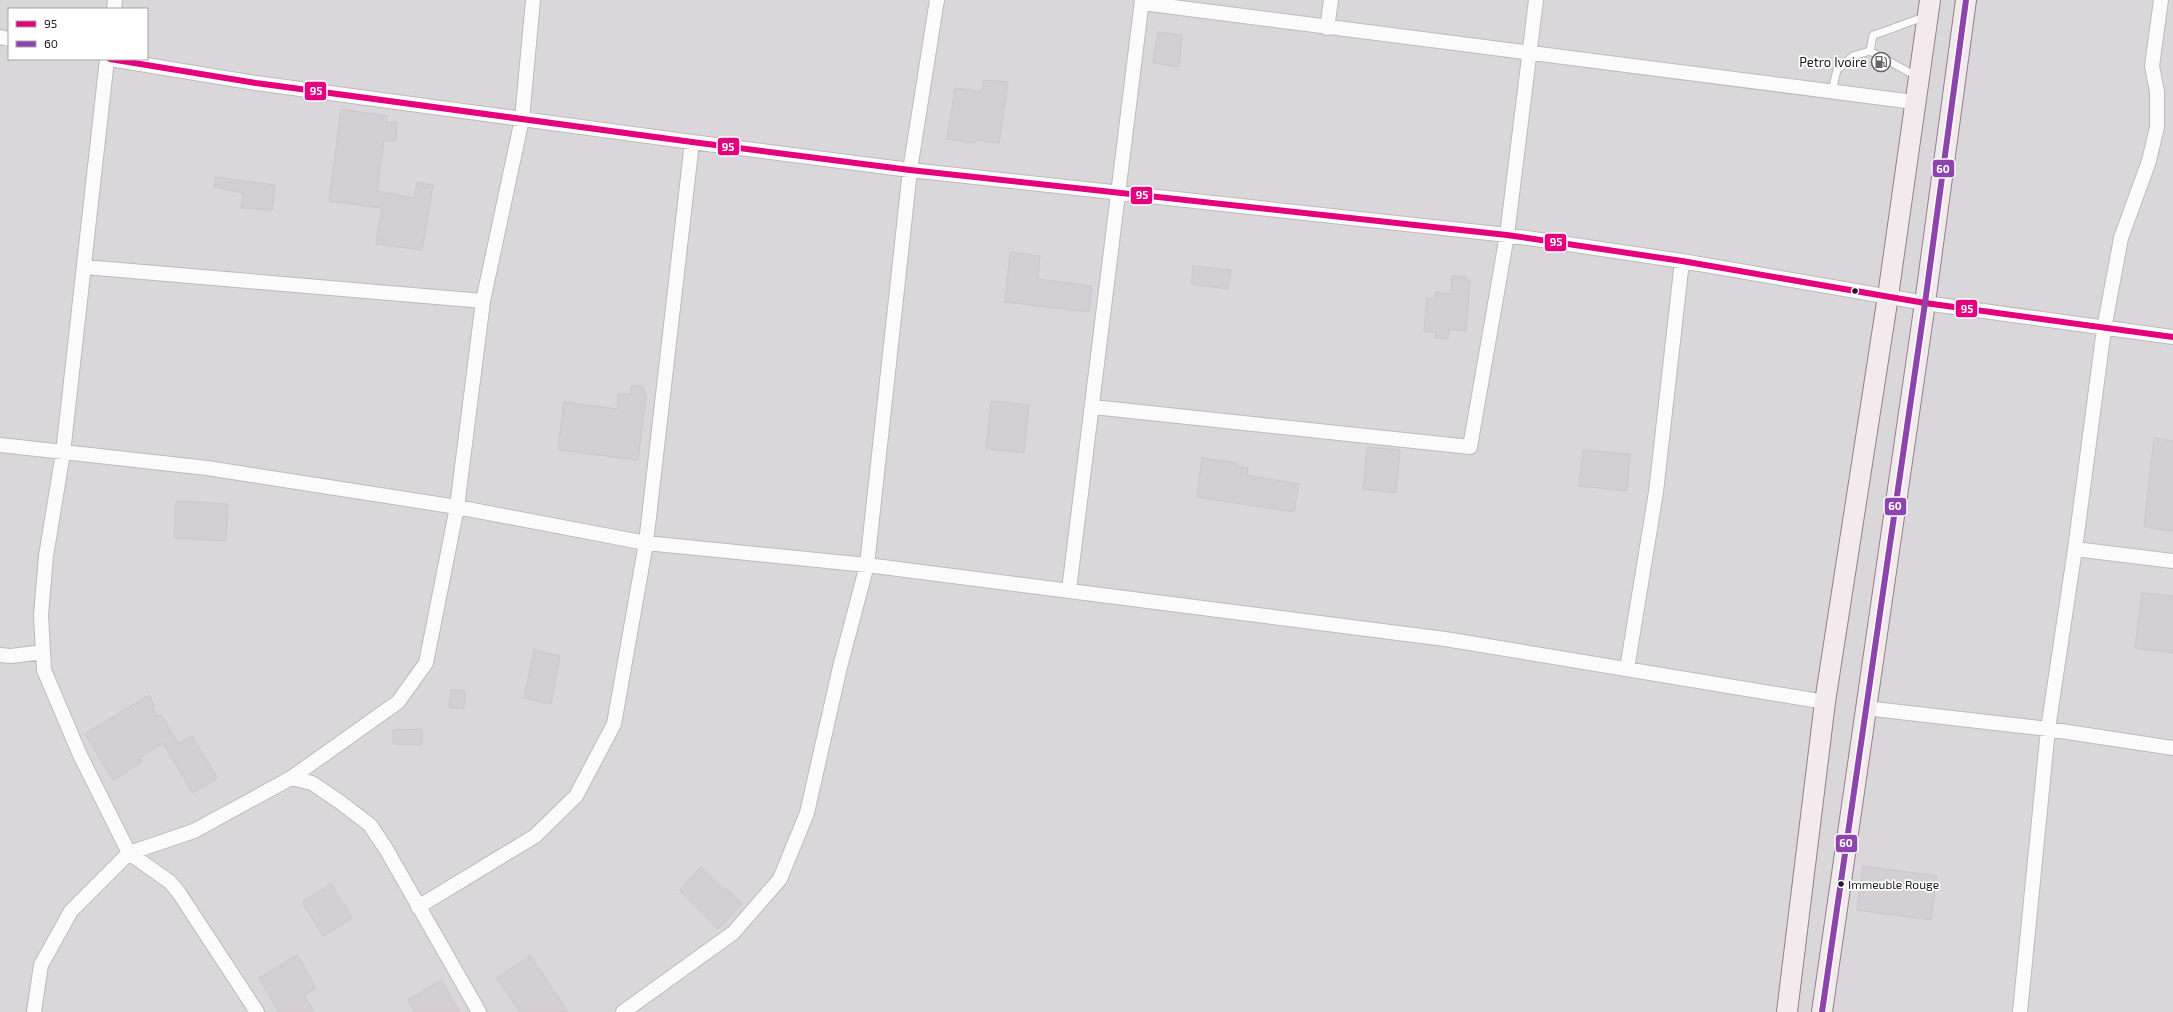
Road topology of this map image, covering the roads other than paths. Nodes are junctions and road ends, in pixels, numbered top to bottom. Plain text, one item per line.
1 (532, 0) edge
2 (937, 0) edge
3 (1331, 0) edge
4 (1536, 0) edge
5 (1966, 0) edge
6 (2161, 0) edge
7 (1142, 2) edge
8 (1929, 8) edge
9 (1328, 28) junction
10 (1870, 51) junction
11 (1528, 52) junction
12 (107, 60) edge
13 (116, 60) edge
14 (1918, 77) junction
15 (1832, 91) junction
16 (1914, 102) junction
17 (522, 119) junction
18 (692, 142) junction
19 (910, 170) junction
20 (1119, 192) junction
21 (1507, 235) junction
22 (1682, 261) junction
23 (85, 267) junction
24 (1888, 296) junction
25 (483, 301) junction
26 (1925, 303) junction
27 (2104, 329) junction
28 (2173, 337) edge
29 (1093, 407) junction
30 (0, 445) edge
31 (63, 453) junction
32 (457, 507) junction
33 (646, 543) junction
34 (2075, 549) junction
35 (2173, 561) edge
36 (867, 565) junction
37 (1069, 590) junction
38 (43, 652) junction
39 (0, 655) edge
40 (1627, 669) junction
41 (1825, 702) junction
42 (1865, 708) junction
43 (2048, 729) junction
44 (2173, 748) edge
45 (291, 778) junction
46 (129, 853) junction
47 (418, 906) junction
48 (34, 1012) edge
49 (257, 1012) edge
50 (479, 1012) edge
51 (623, 1012) edge
52 (1787, 1012) edge
53 (1822, 1012) edge
54 (2020, 1012) edge

1 - 17 street
2 - 19 street
3 - 9 street
4 - 11 street
5 - 26 main road
6 - 27 street
7 - 9 street
7 - 20 street
8 - 10 lane
8 - 14 main road
9 - 11 street
10 - 14 lane
10 - 15 lane
11 - 15 street
11 - 21 street
12 - 23 street
13 - 17 street
14 - 16 main road
15 - 16 street
16 - 24 main road
17 - 18 street
17 - 25 street
18 - 19 street
18 - 33 street
19 - 20 street
19 - 36 street
20 - 21 street
20 - 29 street
21 - 22 street
21 - 29 street
22 - 24 street
22 - 40 street
23 - 25 street
23 - 31 street
24 - 26 street
24 - 41 main road
25 - 32 street
26 - 27 street
26 - 42 main road
27 - 28 street
27 - 34 street
29 - 37 street
30 - 31 street
31 - 32 street
31 - 38 street
32 - 33 street
32 - 45 street
33 - 36 street
33 - 47 street
34 - 35 street
34 - 43 street
36 - 37 street
36 - 51 street
37 - 40 street
38 - 39 street
38 - 46 street
40 - 41 street
41 - 52 main road
42 - 43 street
42 - 53 main road
43 - 44 street
43 - 54 street
45 - 46 street
45 - 47 street
46 - 48 street
46 - 49 street
47 - 50 street

